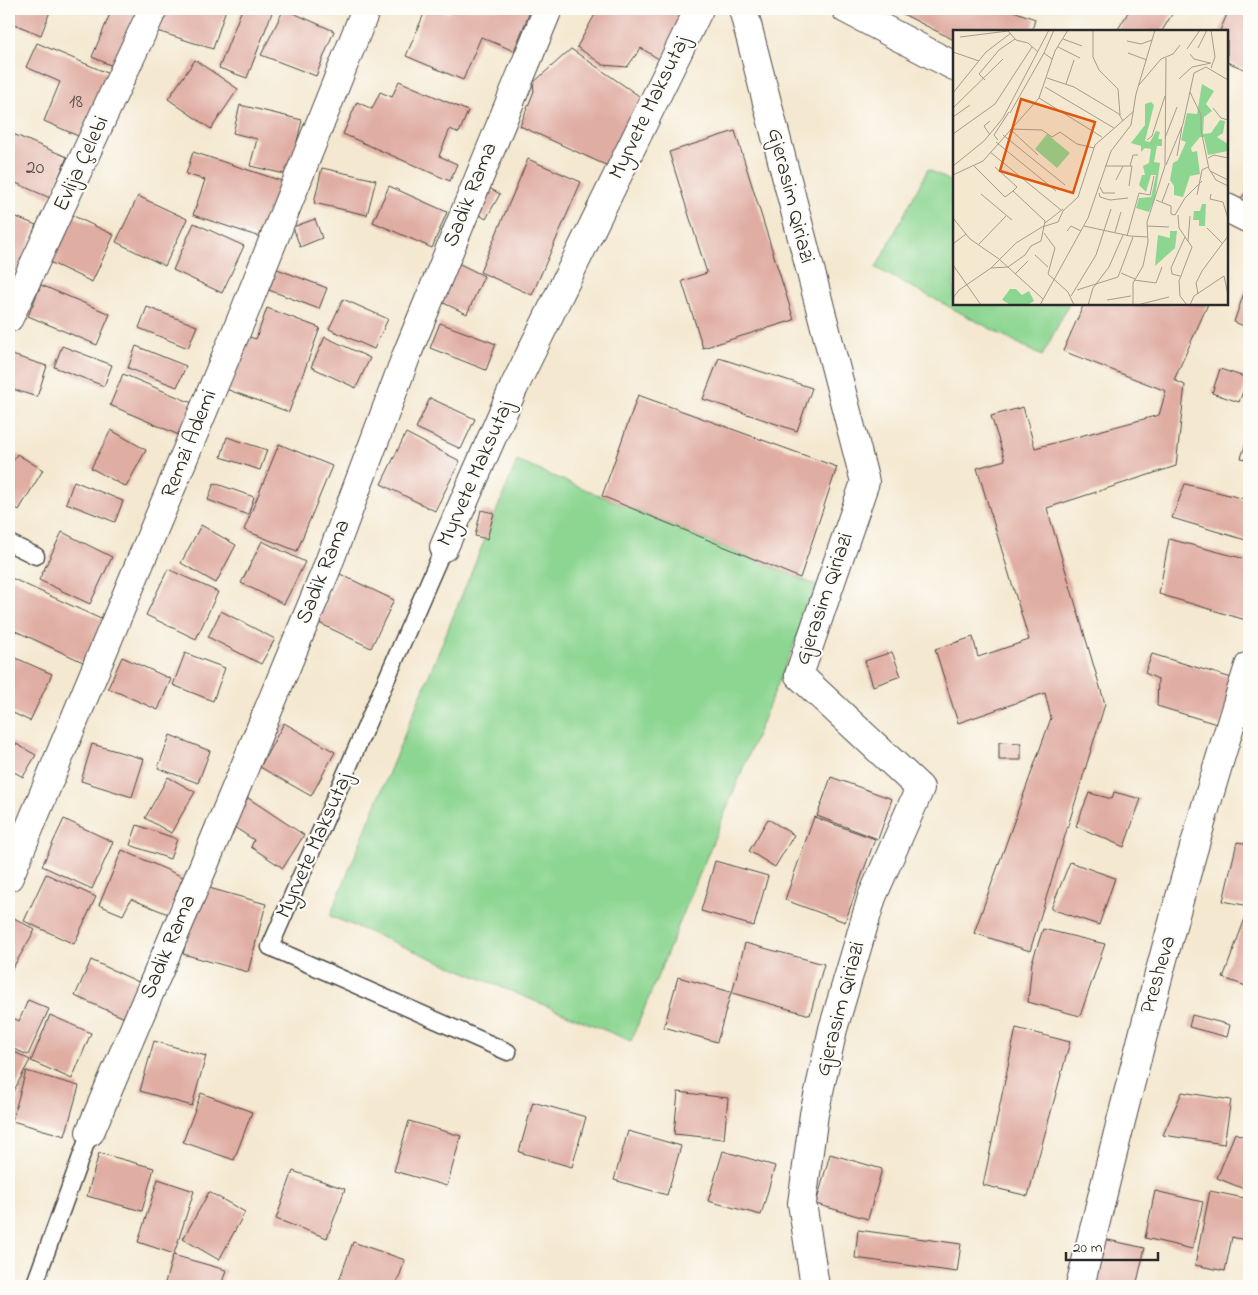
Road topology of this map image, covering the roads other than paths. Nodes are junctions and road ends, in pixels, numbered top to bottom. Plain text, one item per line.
1 (154, 9) edge
2 (366, 9) edge
3 (548, 9) edge
4 (699, 9) edge
5 (743, 9) edge
6 (846, 9) edge
7 (953, 65) edge
8 (1228, 208) edge
9 (1249, 219) edge
10 (9, 318) edge
11 (9, 543) edge
12 (444, 547) joint
13 (36, 556) dead end
14 (1249, 666) edge
15 (9, 877) edge
16 (508, 1052) dead end
17 (90, 1132) joint
18 (34, 1286) edge
19 (815, 1286) edge
20 (1080, 1286) edge

1 - 10 street, Evlija Çelebi
2 - 15 street, Remzi Ademi
3 - 17 street, Sadik Rama
4 - 12 street, Myrvete Maksutaj
5 - 19 street, Gjerasim Qiriazi
6 - 7 street
8 - 9 street
11 - 13 lane
12 - 16 lane, Myrvete Maksutaj
14 - 20 street, Presheva
17 - 18 lane

